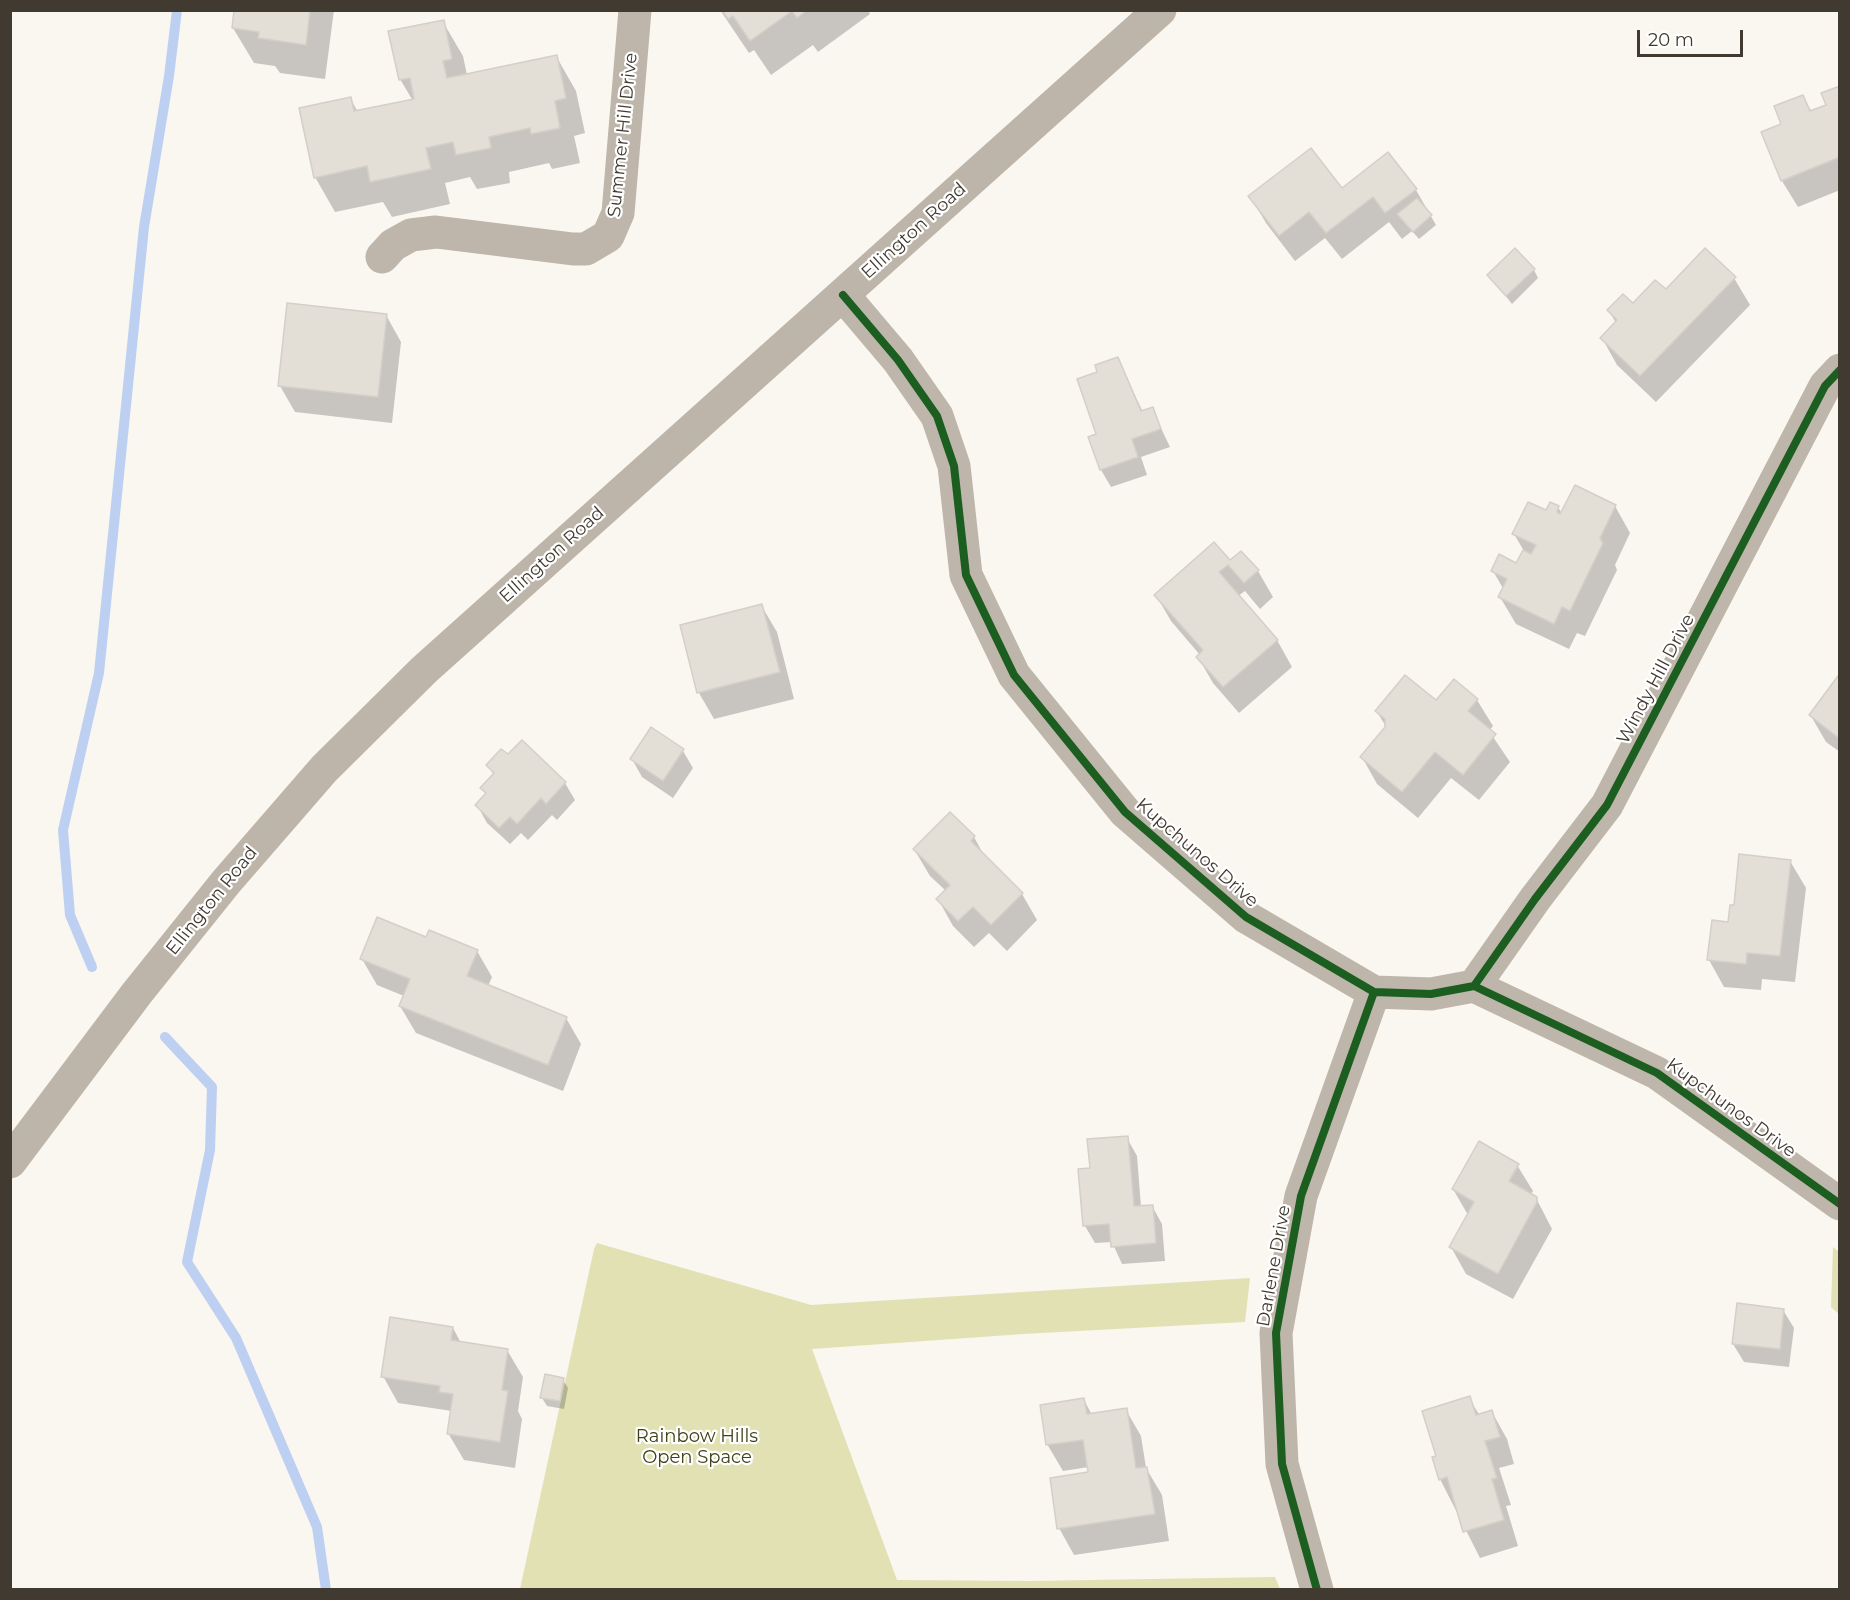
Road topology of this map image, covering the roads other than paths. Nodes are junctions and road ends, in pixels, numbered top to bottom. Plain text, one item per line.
1 (635, 10) edge
2 (1160, 10) edge
3 (382, 257) dead end
4 (843, 295) junction
5 (1839, 370) edge
6 (1474, 986) junction
7 (1374, 992) junction
8 (10, 1162) edge
9 (1839, 1204) edge
10 (1317, 1590) edge

1 - 3 street, Summer Hill Drive
2 - 4 main road, Ellington Road
4 - 7 street, Kupchunos Drive
4 - 8 main road, Ellington Road
5 - 6 street, Windy Hill Drive
6 - 7 street, Kupchunos Drive
6 - 9 street, Kupchunos Drive
7 - 10 street, Darlene Drive

